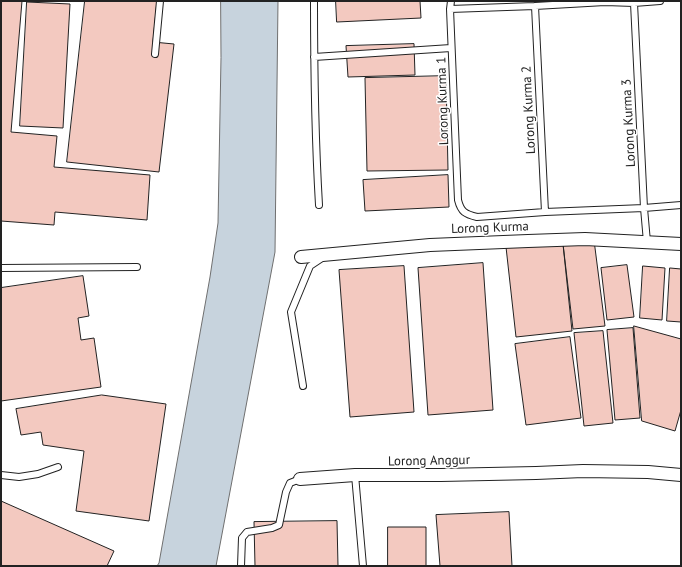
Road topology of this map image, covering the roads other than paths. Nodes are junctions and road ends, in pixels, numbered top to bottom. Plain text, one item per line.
1 (160, 1) edge
2 (314, 1) edge
3 (451, 1) edge
4 (605, 1) edge
5 (660, 1) edge
6 (634, 3) junction
7 (535, 6) junction
8 (450, 9) junction
9 (451, 48) junction
10 (155, 54) dead end
11 (314, 57) junction
12 (319, 205) dead end
13 (681, 206) edge
14 (644, 208) junction
15 (545, 212) junction
16 (647, 242) junction
17 (681, 244) edge
18 (329, 254) junction
19 (301, 257) dead end
20 (137, 267) dead end
21 (1, 268) edge
22 (303, 386) dead end
23 (58, 467) dead end
24 (1, 475) edge
25 (355, 475) junction
26 (681, 475) edge
27 (300, 479) joint
28 (241, 566) edge
29 (363, 566) edge

1 - 10 lane
2 - 11 lane
3 - 8 lane, Lorong Kurma 1
4 - 6 lane
4 - 7 lane
5 - 6 lane
6 - 14 lane, Lorong Kurma 3
7 - 8 lane
7 - 15 lane, Lorong Kurma 2
8 - 9 lane, Lorong Kurma 1
9 - 11 lane
9 - 15 lane, Lorong Kurma 1
11 - 12 lane
13 - 14 lane
14 - 15 lane
14 - 16 lane, Lorong Kurma 3
16 - 17 street, Lorong Kurma
16 - 18 street, Lorong Kurma
18 - 19 street, Lorong Kurma
18 - 22 lane
20 - 21 lane
23 - 24 lane
25 - 26 street, Lorong Anggur
25 - 27 street, Lorong Anggur
25 - 29 lane
27 - 28 lane, Lorong Anggur

